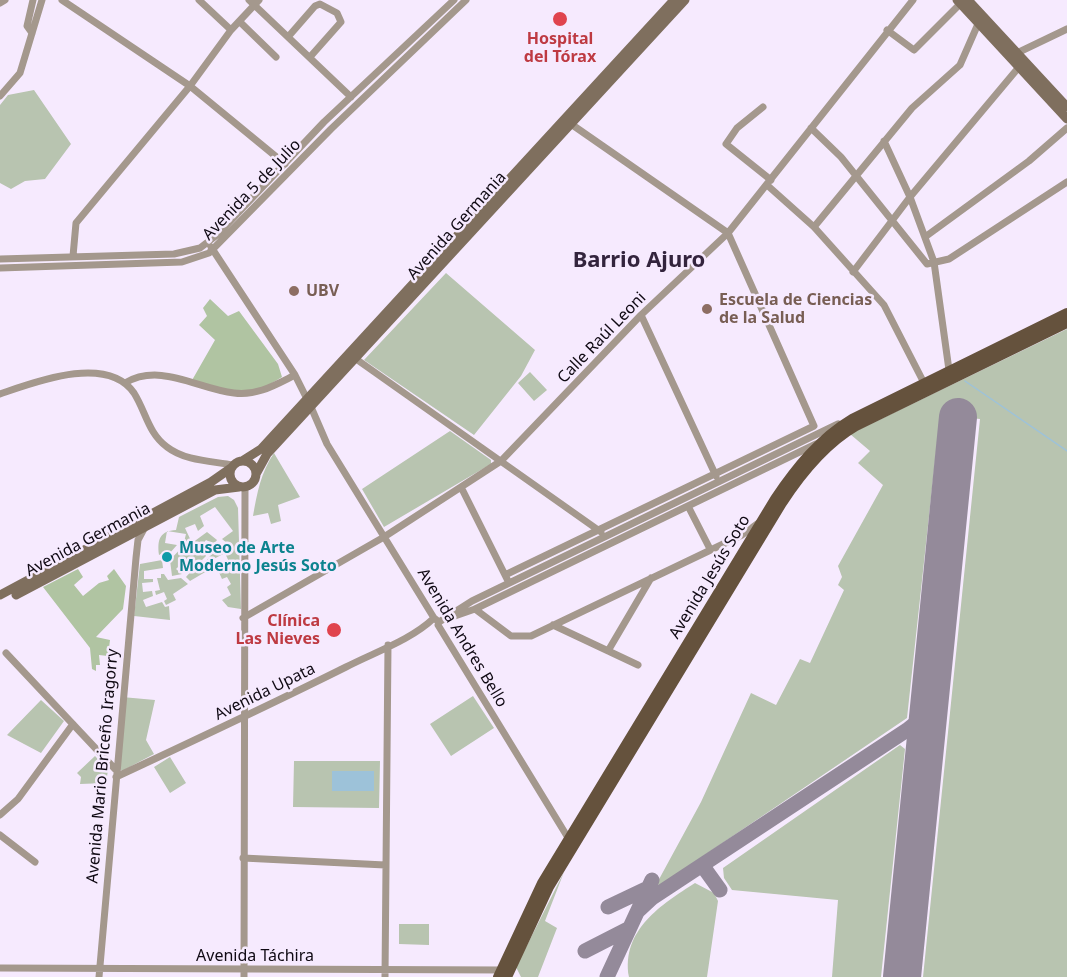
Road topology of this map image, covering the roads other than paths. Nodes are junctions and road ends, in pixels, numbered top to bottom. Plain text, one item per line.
1 (5, 0) edge
2 (32, 0) edge
3 (42, 0) edge
4 (62, 0) edge
5 (199, 0) edge
6 (454, 0) edge
7 (466, 0) edge
8 (674, 0) edge
9 (685, 0) edge
10 (913, 0) edge
11 (962, 1) edge
12 (254, 2) edge
13 (0, 3) edge
14 (240, 22) junction
15 (978, 24) junction
16 (1067, 29) edge
17 (231, 30) junction
18 (887, 30) junction
19 (32, 33) junction
20 (288, 37) junction
21 (1017, 53) junction
22 (276, 57) dead end
23 (310, 57) junction
24 (1019, 67) junction
25 (189, 86) junction
26 (0, 96) edge
27 (351, 97) junction
28 (763, 107) dead end
29 (1067, 107) edge
30 (1067, 119) edge
31 (571, 124) junction
32 (811, 128) junction
33 (1067, 128) edge
34 (884, 141) junction
35 (285, 164) junction
36 (856, 175) junction
37 (769, 182) junction
38 (1067, 182) edge
39 (910, 197) junction
40 (892, 220) junction
41 (814, 227) junction
42 (728, 233) junction
43 (925, 237) junction
44 (208, 243) junction
45 (214, 250) junction
46 (73, 256) junction
47 (0, 259) edge
48 (934, 262) junction
49 (0, 268) edge
50 (854, 272) junction
51 (1067, 313) edge
52 (642, 315) junction
53 (1067, 323) edge
54 (356, 359) junction
55 (949, 370) junction
56 (295, 375) junction
57 (924, 382) junction
58 (125, 383) junction
59 (0, 393) edge
60 (309, 403) junction
61 (852, 419) junction
62 (845, 433) junction
63 (825, 439) junction
64 (501, 461) junction
65 (236, 465) junction
66 (715, 472) junction
67 (256, 474) junction
68 (718, 482) junction
69 (242, 487) junction
70 (462, 489) junction
71 (688, 506) junction
72 (762, 520) junction
73 (146, 526) junction
74 (599, 529) junction
75 (606, 536) junction
76 (384, 537) junction
77 (123, 538) junction
78 (710, 549) junction
79 (136, 558) junction
80 (505, 575) junction
81 (651, 578) junction
82 (509, 583) junction
83 (16, 595) joint
84 (0, 596) edge
85 (475, 609) junction
86 (243, 618) junction
87 (437, 622) junction
88 (553, 626) junction
89 (388, 645) junction
90 (608, 651) junction
91 (6, 653) dead end
92 (638, 665) dead end
93 (246, 717) junction
94 (73, 724) junction
95 (116, 769) junction
96 (116, 777) junction
97 (0, 815) edge
98 (0, 835) edge
99 (571, 843) junction
100 (243, 858) junction
101 (35, 862) dead end
102 (386, 865) junction
103 (0, 968) edge
104 (99, 969) junction
105 (244, 973) edge
106 (385, 974) edge
107 (504, 974) edge
108 (99, 977) edge

1 - 13 street
2 - 19 street
3 - 19 street
4 - 25 street
5 - 17 street
6 - 27 street, Avenida 5 de Julio
7 - 45 street, Avenida 5 de Julio
8 - 60 street, Avenida Germania
9 - 31 street, Avenida Germania
10 - 18 street, Calle Raúl Leoni
11 - 15 street
11 - 18 street
11 - 21 street
12 - 14 street
12 - 20 street
14 - 17 street
14 - 22 street
15 - 24 street
15 - 34 street
16 - 21 street
17 - 25 street
18 - 32 street, Calle Raúl Leoni
19 - 26 street
20 - 23 street
20 - 23 street
21 - 29 street
23 - 27 street
24 - 30 street
24 - 39 street
25 - 35 street
25 - 46 street
27 - 35 street, Avenida 5 de Julio
28 - 37 street
31 - 42 street
31 - 54 street, Avenida Germania
32 - 36 street
32 - 37 street, Calle Raúl Leoni
33 - 43 street
34 - 36 street
34 - 39 street
35 - 44 street, Avenida 5 de Julio
36 - 40 street
36 - 41 street
37 - 41 street
37 - 42 street, Calle Raúl Leoni
38 - 48 street
39 - 40 street
39 - 43 street
40 - 48 street
40 - 50 street
41 - 50 street
42 - 52 street, Calle Raúl Leoni
42 - 66 street
43 - 48 street
44 - 45 street, Avenida Andres Bello
44 - 46 street, Avenida 5 de Julio
45 - 49 street, Avenida 5 de Julio
45 - 56 street, Avenida Andres Bello
46 - 47 street, Avenida 5 de Julio
48 - 55 street
50 - 57 street
51 - 55 main road, Avenida Jesús Soto
52 - 64 street, Calle Raúl Leoni
52 - 66 street
53 - 62 main road, Avenida Jesús Soto
54 - 60 street, Avenida Germania
54 - 64 street
55 - 57 main road, Avenida Jesús Soto
56 - 58 street
56 - 60 street, Avenida Andres Bello
57 - 61 main road, Avenida Jesús Soto
58 - 59 street
58 - 65 street
60 - 65 street, Avenida Germania
60 - 67 street, Avenida Germania
60 - 76 street, Avenida Andres Bello
61 - 63 main road, Avenida Jesús Soto
61 - 68 street
62 - 63 street
62 - 99 main road, Avenida Jesús Soto
63 - 71 street
63 - 72 main road, Avenida Jesús Soto
64 - 70 street, Calle Raúl Leoni
64 - 74 street
65 - 67 street
65 - 69 street
65 - 84 street, Avenida Germania
66 - 68 street
66 - 74 street
67 - 69 street
68 - 75 street
69 - 73 street, Avenida Germania
69 - 86 street
70 - 76 street, Calle Raúl Leoni
70 - 80 street
71 - 78 street
71 - 85 street
72 - 78 street
72 - 99 main road, Avenida Jesús Soto
73 - 77 street, Avenida Germania
73 - 79 street, Avenida Mario Briceño Iragorry
74 - 75 street
74 - 80 street
75 - 82 street
76 - 86 street, Calle Raúl Leoni
76 - 87 street, Avenida Andres Bello
77 - 79 street
77 - 83 street, Avenida Germania
78 - 81 street
79 - 95 street, Avenida Mario Briceño Iragorry
80 - 82 street
81 - 88 street
81 - 90 street
82 - 87 street
83 - 84 street
85 - 87 street
85 - 88 street
86 - 93 street
87 - 89 street, Avenida Upata
87 - 99 street, Avenida Andres Bello
88 - 90 street
89 - 93 street, Avenida Upata
89 - 102 street
90 - 92 street
91 - 94 street
93 - 96 street, Avenida Upata
93 - 100 street
94 - 95 street
94 - 97 street
95 - 96 street, Avenida Mario Briceño Iragorry
96 - 104 street, Avenida Mario Briceño Iragorry
98 - 101 street
99 - 107 main road, Avenida Jesús Soto
100 - 102 street
100 - 105 street
102 - 106 street
103 - 104 street, Avenida Táchira
104 - 105 street, Avenida Táchira
104 - 108 street, Avenida Mario Briceño Iragorry
105 - 106 street, Avenida Táchira
106 - 107 street, Avenida Táchira

